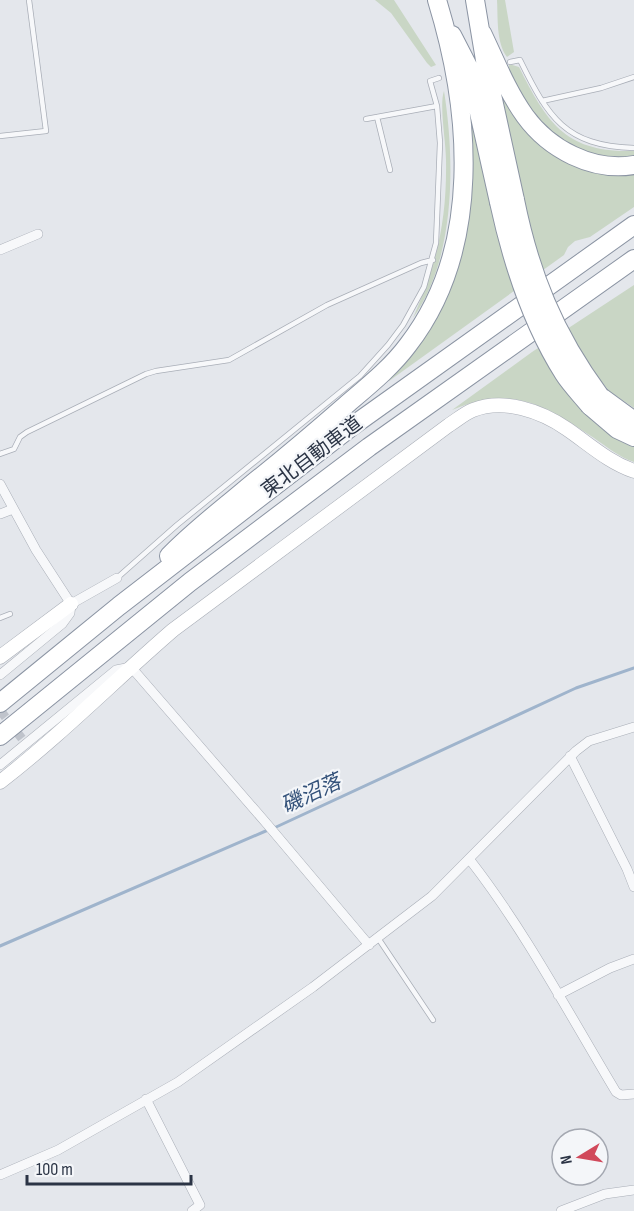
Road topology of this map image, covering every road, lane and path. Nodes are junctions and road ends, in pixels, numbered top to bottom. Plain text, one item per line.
1 (29, 0) edge
2 (475, 0) edge
3 (438, 4) edge
4 (482, 33) junction
5 (510, 62) dead end
6 (634, 76) edge
7 (439, 78) dead end
8 (542, 101) junction
9 (437, 106) junction
10 (378, 117) junction
11 (366, 119) dead end
12 (0, 136) edge
13 (634, 148) edge
14 (634, 165) edge
15 (390, 170) dead end
16 (507, 201) junction
17 (634, 225) edge
18 (38, 234) dead end
19 (0, 250) edge
20 (634, 259) edge
21 (433, 260) junction
22 (634, 274) edge
23 (595, 401) junction
24 (634, 421) edge
25 (634, 437) edge
26 (369, 447) junction
27 (0, 454) edge
28 (634, 471) edge
29 (0, 484) edge
30 (13, 509) junction
31 (0, 514) edge
32 (117, 578) joint
33 (71, 604) junction
34 (119, 606) junction
35 (10, 614) dead end
36 (0, 618) edge
37 (0, 657) edge
38 (131, 667) junction
39 (0, 675) edge
40 (0, 703) edge
41 (634, 727) edge
42 (0, 736) edge
43 (570, 756) junction
44 (0, 765) edge
45 (0, 782) edge
46 (470, 860) junction
47 (634, 887) edge
48 (378, 938) junction
49 (369, 945) junction
50 (634, 959) edge
51 (558, 995) junction
52 (433, 1020) dead end
53 (634, 1094) edge
54 (146, 1099) junction
55 (0, 1175) edge
56 (634, 1190) edge
57 (199, 1209) edge
58 (561, 1211) edge

1 - 12 lane
2 - 4 highway
3 - 16 highway
3 - 34 highway
4 - 14 highway
4 - 16 highway
5 - 8 lane
6 - 8 lane
7 - 9 lane
8 - 13 lane
9 - 10 lane
9 - 21 lane
10 - 11 lane
10 - 15 lane
16 - 23 highway, bridge
17 - 34 highway, 東北自動車道
18 - 19 street
20 - 26 highway, 東北自動車道
21 - 27 lane
21 - 32 lane
22 - 26 highway
23 - 24 highway
23 - 25 highway
26 - 42 highway, 東北自動車道
28 - 38 street
29 - 30 street
30 - 31 street
30 - 33 street
32 - 33 street
33 - 37 street
33 - 39 street
34 - 40 highway, 東北自動車道
35 - 36 lane
38 - 44 street
38 - 45 street
38 - 49 street
41 - 43 street
43 - 46 street
43 - 47 street
46 - 48 street
46 - 51 street
48 - 49 street
48 - 52 lane
49 - 54 street
50 - 51 street
51 - 53 street
54 - 55 street
54 - 57 street
56 - 58 street

